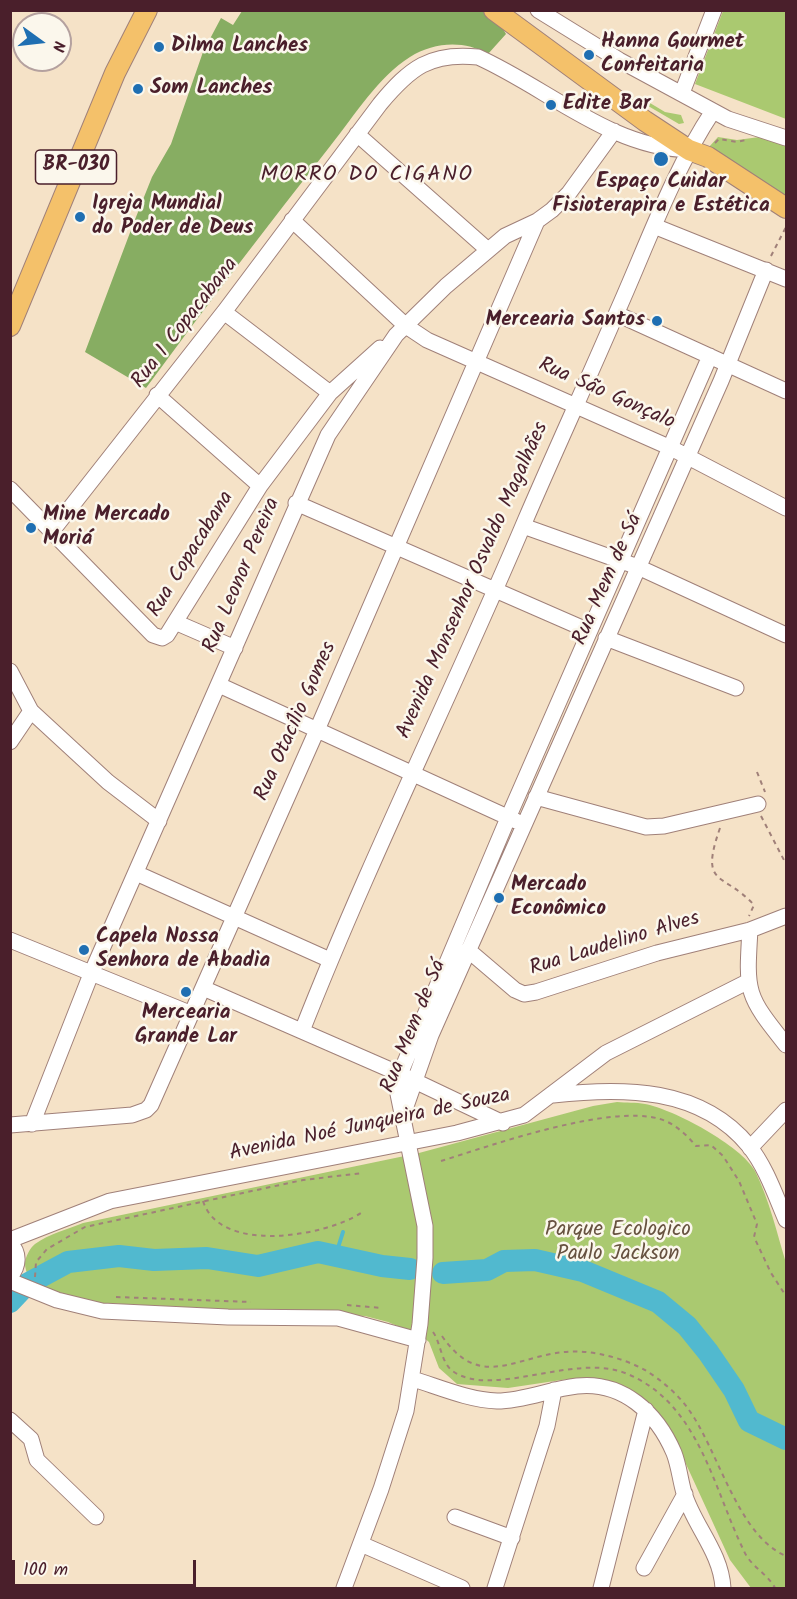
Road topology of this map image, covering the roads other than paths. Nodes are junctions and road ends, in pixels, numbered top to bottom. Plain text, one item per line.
1 (147, 10) edge
2 (494, 10) edge
3 (538, 10) edge
4 (714, 10) edge
5 (682, 93) junction
6 (713, 111) junction
7 (614, 131) junction
8 (357, 134) junction
9 (786, 138) edge
10 (689, 150) junction
11 (786, 208) edge
12 (292, 220) junction
13 (537, 221) junction
14 (786, 222) edge
15 (654, 226) junction
16 (488, 250) junction
17 (766, 270) junction
18 (786, 279) edge
19 (224, 312) junction
20 (617, 314) junction
21 (10, 326) edge
22 (401, 330) junction
23 (710, 356) junction
24 (477, 361) junction
25 (728, 364) junction
26 (786, 391) edge
27 (330, 393) junction
28 (158, 395) junction
29 (575, 404) junction
30 (671, 448) junction
31 (688, 456) junction
32 (260, 486) junction
33 (10, 489) edge
34 (296, 503) junction
35 (786, 508) edge
36 (523, 526) junction
37 (52, 531) junction
38 (395, 547) junction
39 (622, 560) junction
40 (638, 567) junction
41 (495, 589) junction
42 (175, 621) junction
43 (589, 631) junction
44 (786, 634) edge
45 (606, 638) junction
46 (235, 648) junction
47 (10, 671) edge
48 (219, 685) junction
49 (736, 688) dead end
50 (31, 711) junction
51 (317, 730) junction
52 (10, 742) edge
53 (411, 773) junction
54 (536, 797) junction
55 (758, 804) road end
56 (508, 818) junction
57 (159, 821) junction
58 (524, 825) junction
59 (136, 873) junction
60 (234, 915) junction
61 (786, 916) edge
62 (745, 931) junction
63 (10, 940) edge
64 (465, 944) junction
65 (330, 960) junction
66 (91, 974) junction
67 (747, 982) junction
68 (203, 988) junction
69 (192, 1014) junction
70 (302, 1031) junction
71 (786, 1045) edge
72 (406, 1077) junction
73 (554, 1095) junction
74 (786, 1110) edge
75 (503, 1123) junction
76 (32, 1124) junction
77 (10, 1125) edge
78 (410, 1142) junction
79 (750, 1148) junction
80 (786, 1220) edge
81 (10, 1241) edge
82 (10, 1279) edge
83 (417, 1340) junction
84 (413, 1379) junction
85 (554, 1390) junction
86 (646, 1410) junction
87 (10, 1420) edge
88 (685, 1494) junction
89 (96, 1517) dead end
90 (455, 1517) dead end
91 (512, 1538) junction
92 (361, 1544) junction
93 (644, 1568) dead end
94 (344, 1588) edge
95 (462, 1588) edge
96 (495, 1588) edge
97 (601, 1588) edge
98 (723, 1588) edge

1 - 21 main road, BR-030
2 - 10 main road
3 - 5 street
4 - 5 street
5 - 6 street
6 - 9 street
6 - 10 street, Avenida Monsenhor Osvaldo Magalhães
7 - 8 street, Rua 1 Copacabana
7 - 10 street, Rua 1 Copacabana
7 - 13 street, Rua Leonor Pereira
8 - 12 street, Rua 1 Copacabana
8 - 16 street
10 - 11 main road
10 - 14 main road
10 - 15 street, Avenida Monsenhor Osvaldo Magalhães
12 - 19 street, Rua 1 Copacabana
12 - 22 street, Rua São Gonçalo
13 - 16 street, Rua Leonor Pereira
13 - 24 street, Rua Otacílio Gomes
15 - 17 street
15 - 20 street, Avenida Monsenhor Osvaldo Magalhães
16 - 22 street, Rua Leonor Pereira
17 - 18 street
17 - 25 street, Rua Mem de Sá
19 - 27 street
19 - 28 street, Rua 1 Copacabana
20 - 23 street
20 - 29 street, Avenida Monsenhor Osvaldo Magalhães
22 - 24 street, Rua São Gonçalo
22 - 27 street, Rua Copacabana
22 - 34 street, Rua Leonor Pereira
23 - 25 street
23 - 30 street, Rua Mem de Sá
24 - 29 street, Rua São Gonçalo
24 - 38 street, Rua Otacílio Gomes
25 - 26 street
25 - 31 street, Rua Mem de Sá
27 - 32 street, Rua Copacabana
28 - 32 street
28 - 37 street, Rua 1 Copacabana
29 - 30 street, Rua São Gonçalo
29 - 36 street, Avenida Monsenhor Osvaldo Magalhães
30 - 31 street, Rua São Gonçalo
30 - 39 street, Rua Mem de Sá
31 - 35 street, Rua São Gonçalo
31 - 40 street, Rua Mem de Sá
32 - 42 street, Rua Copacabana
33 - 37 street, Rua Copacabana
34 - 38 street
34 - 46 street, Rua Leonor Pereira
36 - 39 street
36 - 41 street, Avenida Monsenhor Osvaldo Magalhães
37 - 42 street, Rua Copacabana
38 - 41 street
38 - 51 street, Rua Otacílio Gomes
39 - 40 street
39 - 43 street, Rua Mem de Sá
40 - 44 street
40 - 45 street, Rua Mem de Sá
41 - 43 street
41 - 53 street, Avenida Monsenhor Osvaldo Magalhães
42 - 46 street
43 - 56 street, Rua Mem de Sá
45 - 49 street
45 - 54 street, Rua Mem de Sá
46 - 48 street, Rua Leonor Pereira
47 - 50 street
48 - 51 street
48 - 57 street, Rua Leonor Pereira
50 - 52 street
50 - 57 street
51 - 53 street
51 - 60 street, Rua Otacílio Gomes
53 - 56 street
53 - 65 street, Avenida Monsenhor Osvaldo Magalhães
54 - 55 street
54 - 58 street, Rua Mem de Sá
56 - 58 street
56 - 64 street, Rua Mem de Sá
57 - 59 street, Rua Leonor Pereira
58 - 64 street, Rua Mem de Sá
59 - 60 street
59 - 66 street, Rua Leonor Pereira
60 - 65 street
60 - 68 street, Rua Otacílio Gomes
61 - 62 street, Rua Laudelino Alves
62 - 64 street, Rua Laudelino Alves
62 - 67 street
63 - 66 street
64 - 72 street, Rua Mem de Sá
65 - 70 street, Avenida Monsenhor Osvaldo Magalhães
66 - 69 street
66 - 76 street, Rua Leonor Pereira
67 - 71 street
67 - 73 street
68 - 69 street, Rua Otacílio Gomes
68 - 70 street
69 - 76 street, Rua Otacílio Gomes
70 - 72 street
72 - 75 street
72 - 78 street, Rua Mem de Sá
73 - 75 street, Avenida Noé Junqueira de Souza
73 - 79 street, Avenida Noé Junqueira de Souza
74 - 79 street
75 - 78 street, Avenida Noé Junqueira de Souza
76 - 77 street, Rua Otacílio Gomes
78 - 81 street, Avenida Noé Junqueira de Souza
78 - 83 street, Rua Mem de Sá
79 - 80 street, Avenida Noé Junqueira de Souza
81 - 82 street
82 - 83 street
83 - 84 street, Rua Mem de Sá
84 - 85 street
84 - 92 street, Rua Mem de Sá
85 - 86 street
85 - 91 street
86 - 88 street
86 - 97 street
87 - 89 street
88 - 93 street
88 - 98 street
90 - 91 street
91 - 96 street
92 - 94 street, Rua Mem de Sá
92 - 95 street

